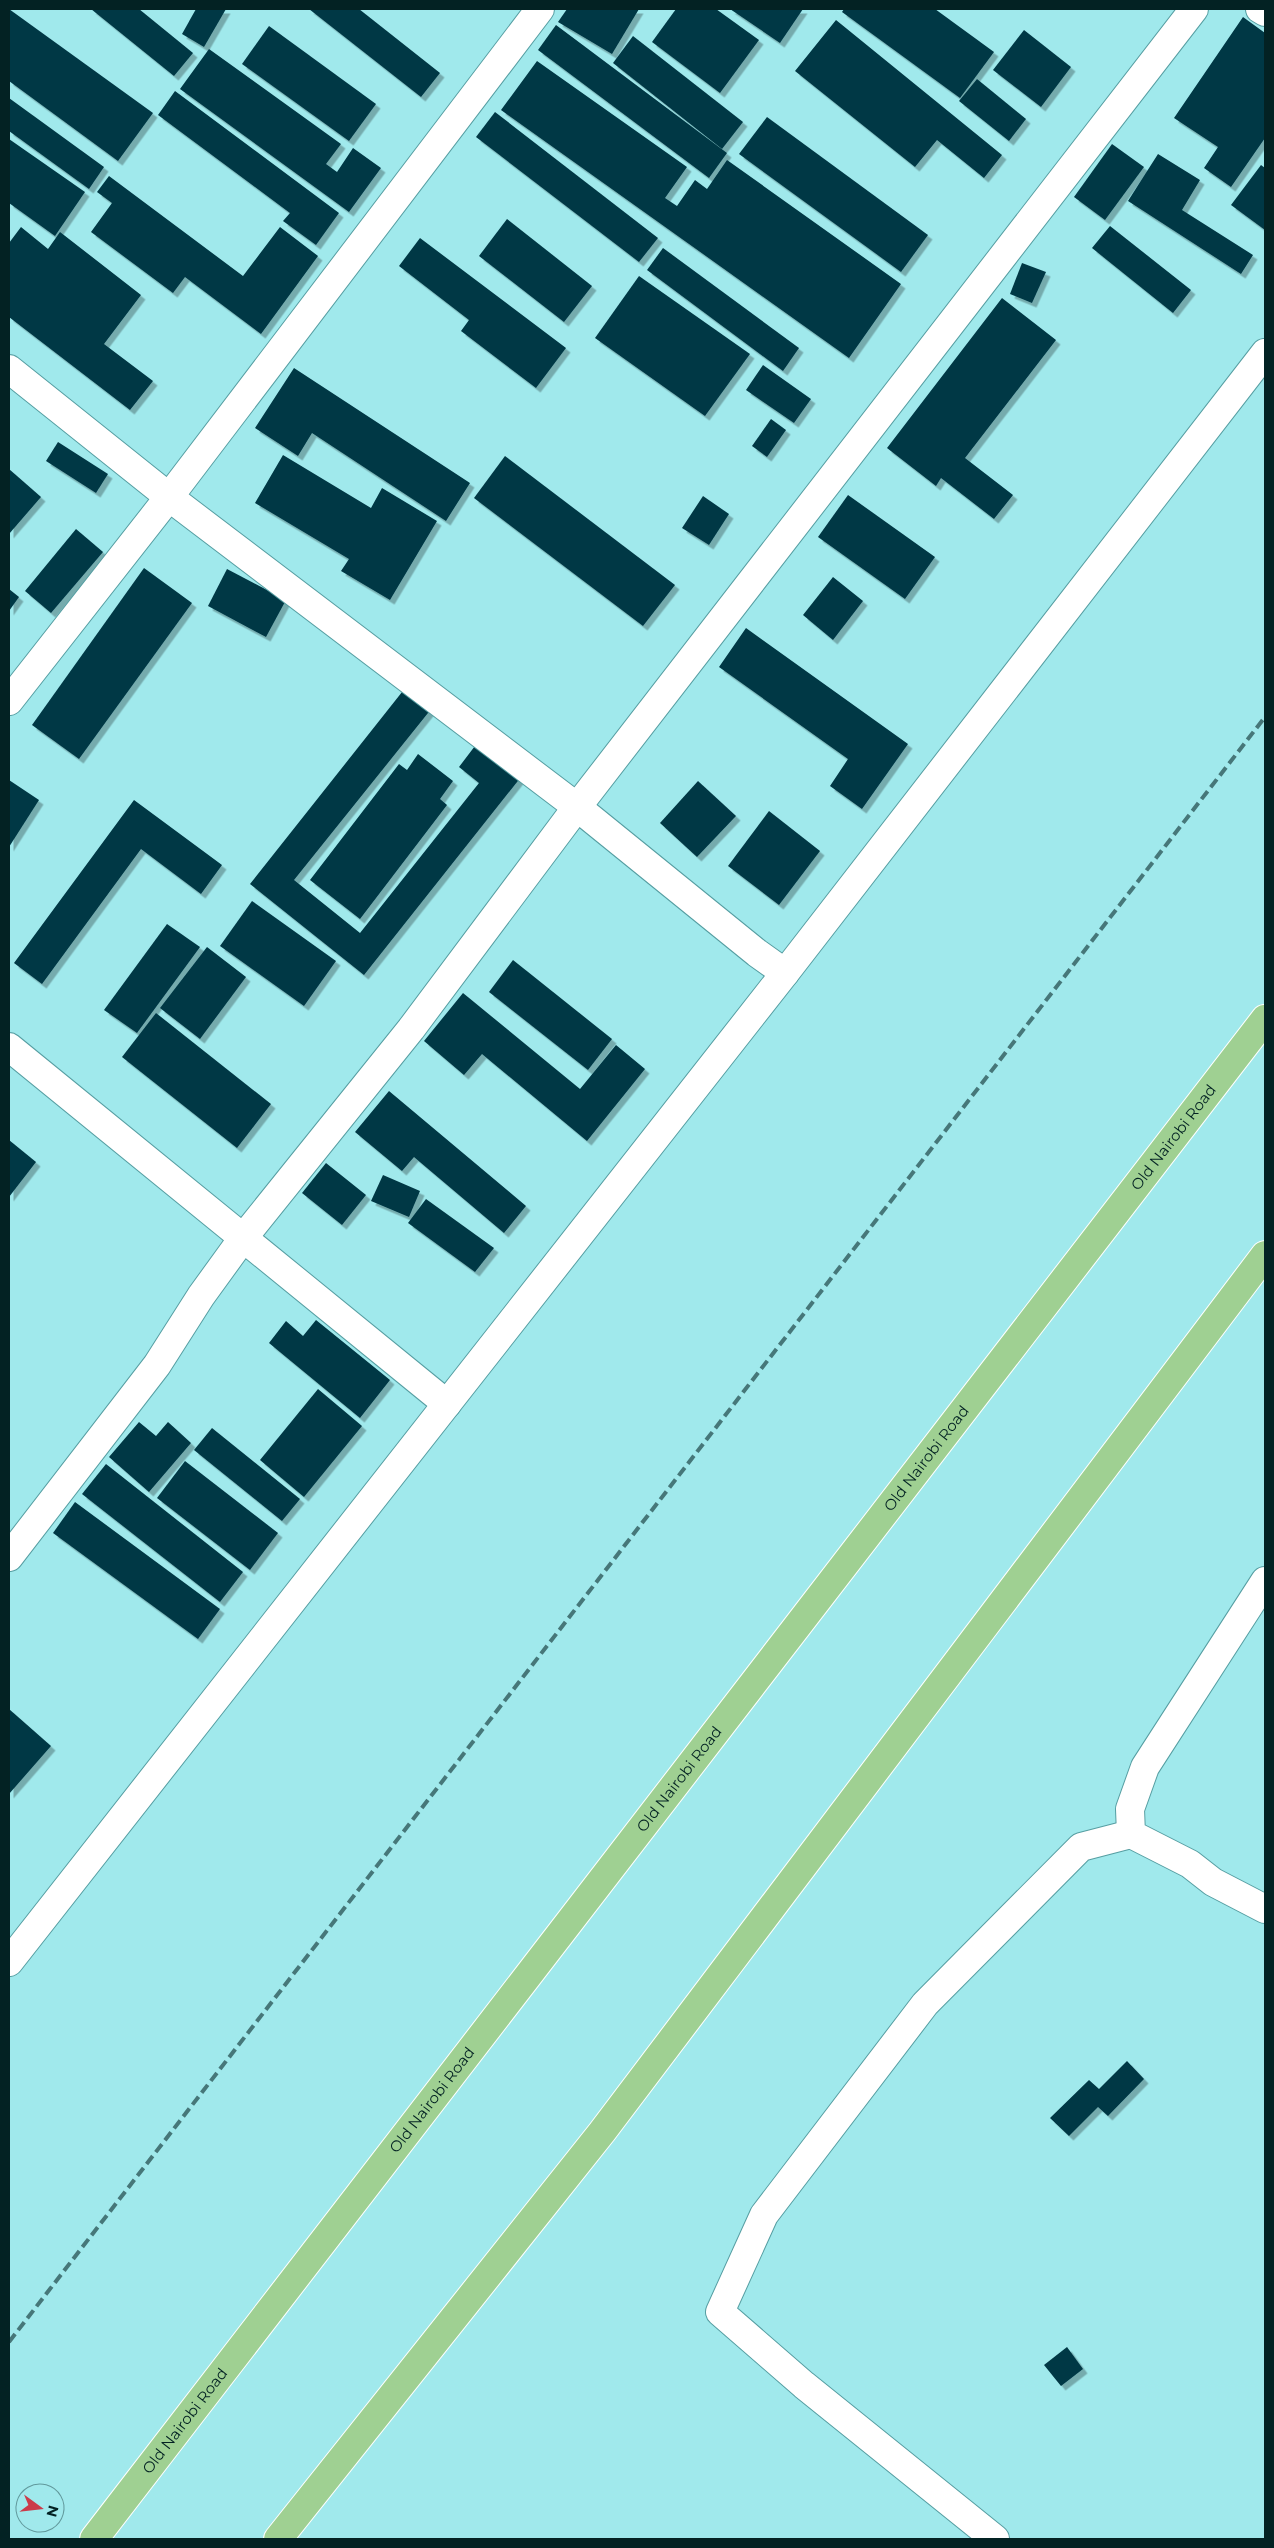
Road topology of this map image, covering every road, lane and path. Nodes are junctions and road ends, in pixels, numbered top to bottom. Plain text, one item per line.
1 (540, 9) edge
2 (1194, 9) edge
3 (1260, 9) edge
4 (1265, 12) edge
5 (1265, 353) edge
6 (9, 369) edge
7 (169, 498) junction
8 (9, 701) edge
9 (577, 807) junction
10 (785, 973) junction
11 (1265, 1019) edge
12 (9, 1047) edge
13 (243, 1238) junction
14 (1265, 1255) edge
15 (447, 1404) junction
16 (9, 1557) edge
17 (1265, 1581) edge
18 (1131, 1834) junction
19 (1265, 1909) edge
20 (9, 1962) edge
21 (94, 2539) edge
22 (278, 2539) edge
23 (995, 2539) edge

1 - 7 street
2 - 9 street
3 - 4 street
5 - 10 street
6 - 7 street
7 - 8 street
7 - 9 street
9 - 10 street
9 - 13 street
10 - 15 street
11 - 21 highway, Old Nairobi Road
12 - 13 street
13 - 15 street
13 - 16 street
14 - 22 highway
15 - 20 street
17 - 18 street
18 - 19 street
18 - 23 street

